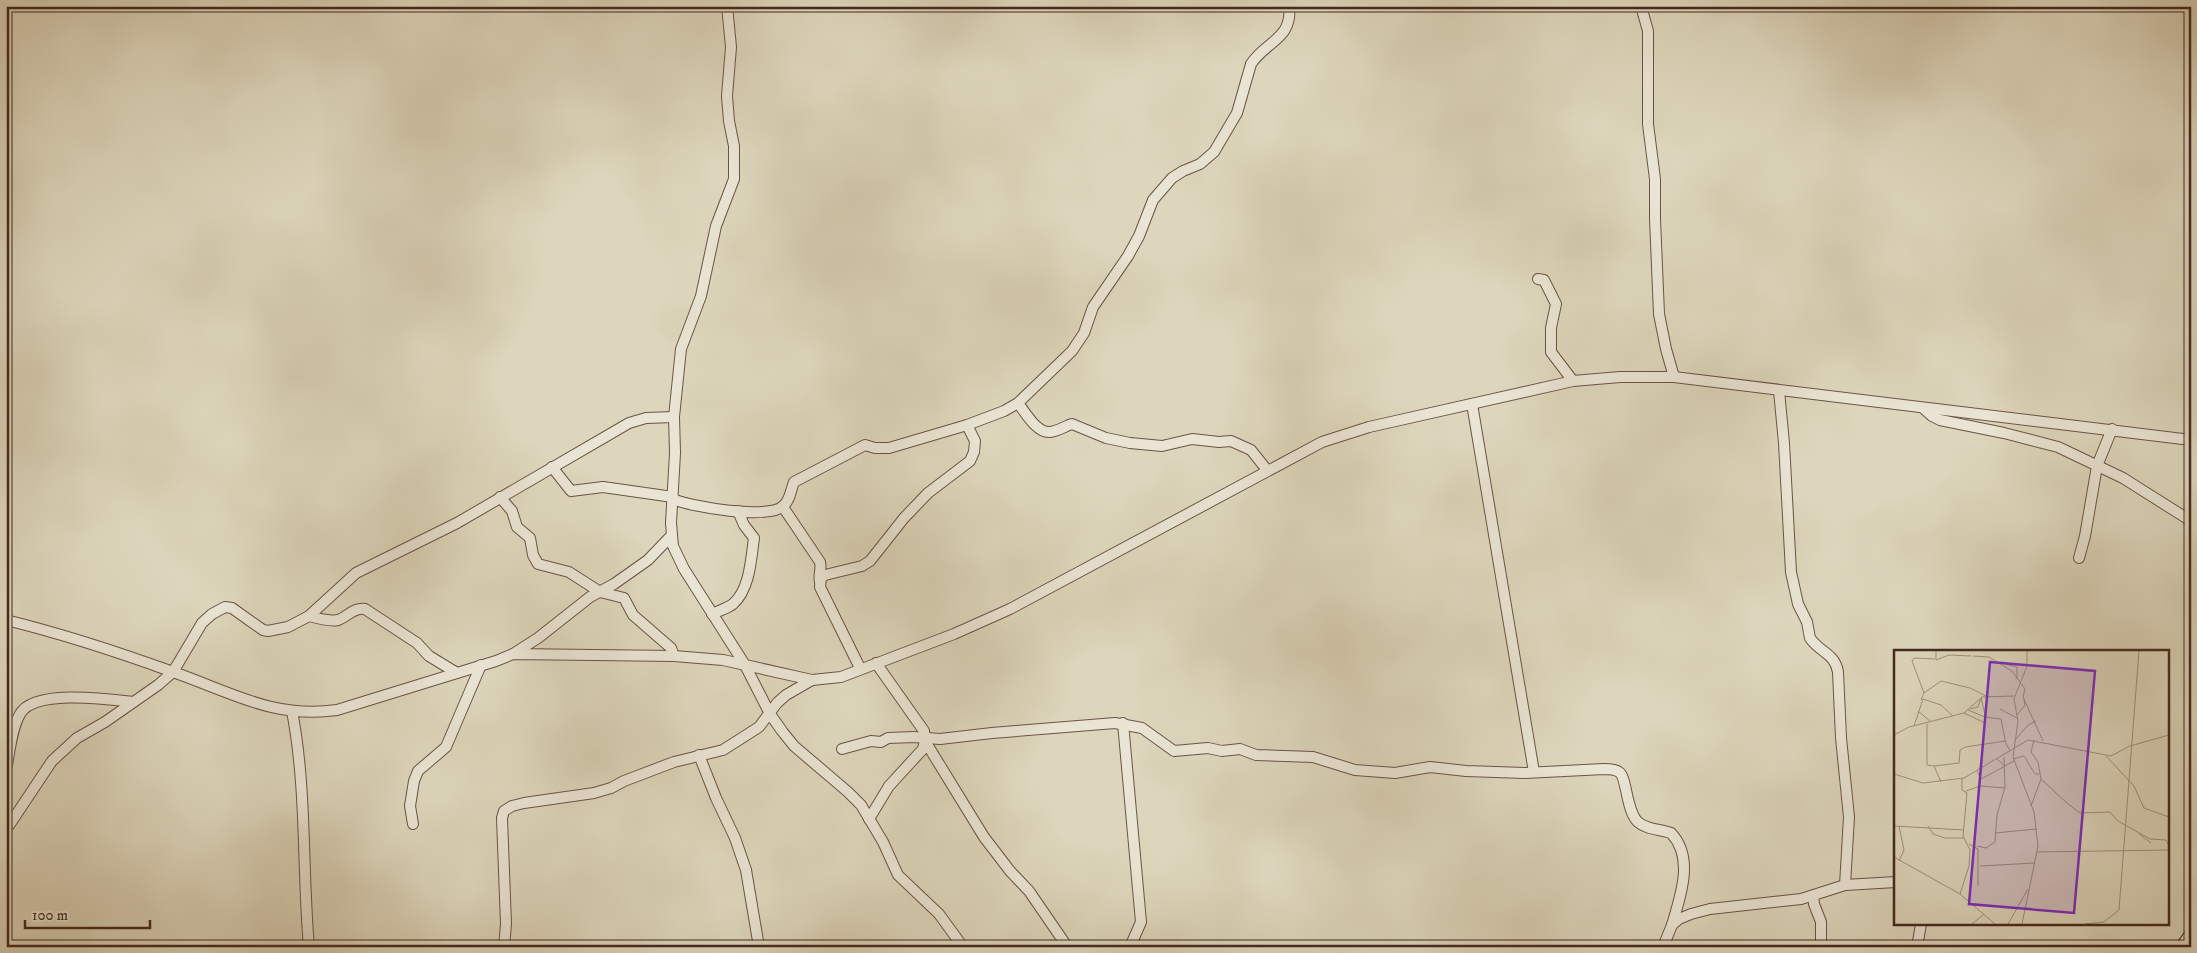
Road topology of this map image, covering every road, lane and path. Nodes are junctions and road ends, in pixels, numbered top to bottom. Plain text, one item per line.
1 (727, 6) edge
2 (1289, 6) edge
3 (1641, 6) edge
4 (1538, 279) dead end
5 (1674, 377) junction
6 (1573, 381) junction
7 (1779, 390) junction
8 (1018, 403) junction
9 (1472, 404) junction
10 (1923, 408) junction
11 (674, 417) junction
12 (967, 425) junction
13 (2112, 429) junction
14 (2191, 440) edge
15 (2097, 466) junction
16 (552, 467) junction
17 (1266, 470) junction
18 (500, 498) junction
19 (673, 498) junction
20 (783, 507) junction
21 (738, 511) junction
22 (2191, 521) edge
23 (672, 535) junction
24 (2079, 558) dead end
25 (820, 582) junction
26 (600, 592) junction
27 (712, 614) junction
28 (308, 616) junction
29 (6, 620) edge
30 (513, 654) junction
31 (674, 656) junction
32 (876, 663) junction
33 (481, 665) junction
34 (745, 665) junction
35 (860, 668) junction
36 (173, 672) junction
37 (458, 673) junction
38 (812, 680) junction
39 (133, 702) junction
40 (292, 711) junction
41 (770, 714) junction
42 (1123, 723) junction
43 (925, 740) junction
44 (842, 750) dead end
45 (699, 755) junction
46 (6, 770) edge
47 (1534, 772) junction
48 (6, 813) edge
49 (869, 819) junction
50 (413, 824) dead end
51 (7, 828) edge
52 (1894, 882) edge
53 (1845, 885) junction
54 (1813, 896) junction
55 (1672, 925) junction
56 (1921, 926) edge
57 (2191, 936) edge
58 (310, 947) edge
59 (504, 947) edge
60 (759, 947) edge
61 (963, 947) edge
62 (1058, 947) edge
63 (1130, 947) edge
64 (1664, 947) edge
65 (1821, 947) edge
66 (1917, 947) edge
67 (2183, 947) edge

1 - 11 street
2 - 8 street
3 - 5 street
4 - 6 street
5 - 6 street
5 - 7 street
6 - 9 street
7 - 10 street
7 - 53 street
8 - 12 street
8 - 17 street
9 - 17 street
9 - 47 street
10 - 13 street
10 - 15 street
11 - 16 street
11 - 19 street
12 - 20 street
12 - 25 street
13 - 14 street
13 - 15 street
15 - 22 street
15 - 24 street
16 - 18 street
16 - 19 street
17 - 32 street
18 - 26 street
18 - 28 street
19 - 21 street
19 - 23 street
20 - 21 street
20 - 25 street
21 - 27 street
23 - 26 street
23 - 27 street
25 - 35 street
26 - 30 street
26 - 31 street
27 - 34 street
28 - 36 street
28 - 37 street
29 - 36 street
30 - 31 street
30 - 33 street
31 - 34 street
32 - 35 street
32 - 43 street
33 - 37 street
33 - 50 street
34 - 38 street
34 - 41 street
35 - 38 street
36 - 39 street
36 - 40 street
37 - 40 street
38 - 41 street
39 - 46 street
39 - 51 street
40 - 58 street
41 - 45 street
41 - 49 street
42 - 43 street
42 - 47 street
42 - 63 street
43 - 44 street
43 - 49 street
43 - 62 street
45 - 59 street
45 - 60 street
47 - 55 street
48 - 51 street
49 - 61 street
52 - 53 street
53 - 54 street
54 - 55 street
54 - 65 street
55 - 64 street
56 - 66 street
57 - 67 main road

